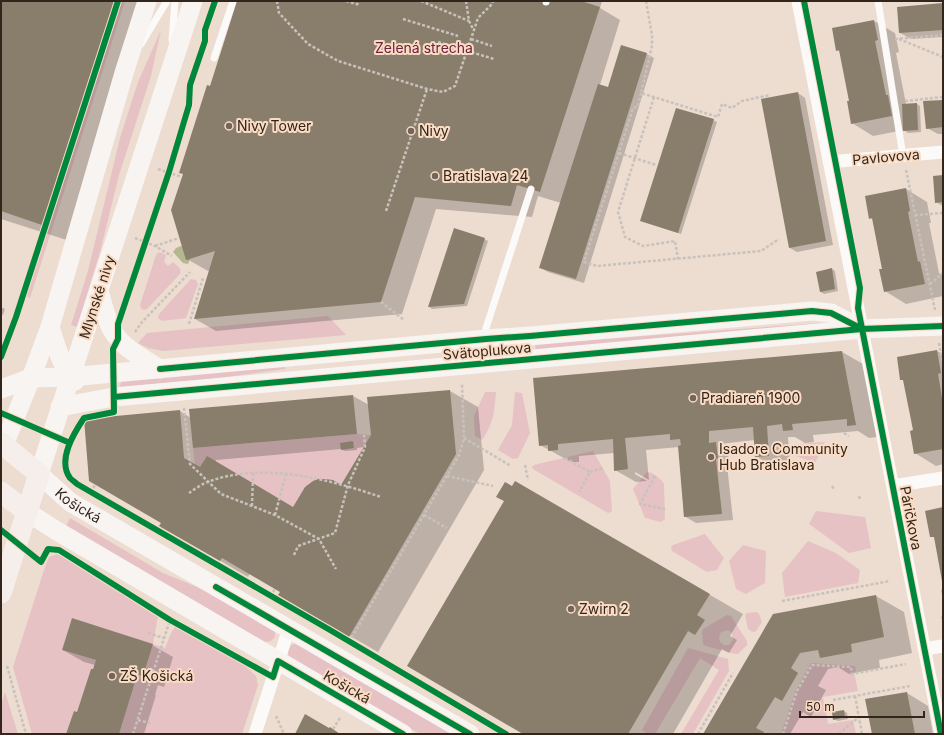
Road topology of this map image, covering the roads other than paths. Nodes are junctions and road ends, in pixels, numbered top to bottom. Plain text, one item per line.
1 (147, 1) edge
2 (167, 1) edge
3 (175, 1) edge
4 (193, 1) edge
5 (233, 1) edge
6 (798, 1) edge
7 (878, 1) edge
8 (214, 58) dead end
9 (171, 69) junction
10 (124, 73) junction
11 (943, 152) edge
12 (903, 156) junction
13 (829, 162) junction
14 (531, 189) dead end
15 (99, 291) junction
16 (50, 327) junction
17 (862, 329) junction
18 (940, 330) edge
19 (486, 339) junction
20 (483, 363) junction
21 (160, 369) junction
22 (70, 376) junction
23 (31, 378) junction
24 (1, 388) edge
25 (114, 397) junction
26 (60, 407) junction
27 (2, 447) edge
28 (39, 474) junction
29 (943, 478) edge
30 (893, 486) junction
31 (1, 492) edge
32 (27, 512) junction
33 (1, 593) edge
34 (289, 628) junction
35 (943, 646) edge
36 (924, 649) junction
37 (278, 661) junction
38 (255, 734) edge
39 (404, 734) edge
40 (470, 734) edge
41 (941, 734) edge

1 - 10 street
2 - 10 lane
3 - 9 lane
4 - 9 street, Mlynské nivy
5 - 8 lane
6 - 13 street, Páričkova
7 - 12 lane
9 - 15 street, Mlynské nivy
10 - 16 street
11 - 12 street, Pavlovova
12 - 13 street, Pavlovova
13 - 17 street, Páričkova
14 - 19 lane
15 - 21 street
15 - 22 street, Mlynské nivy
16 - 22 street
16 - 23 street
17 - 18 street, Svätoplukova
17 - 19 street, Svätoplukova
17 - 20 street, Svätoplukova
17 - 30 street, Páričkova
19 - 20 lane
19 - 21 street, Svätoplukova
20 - 25 street, Svätoplukova
21 - 22 street, Svätoplukova
22 - 23 street, Svätoplukova
22 - 25 street
22 - 26 street, Mlynské nivy
23 - 24 street, Svätoplukova
23 - 27 street
25 - 26 street, Svätoplukova
26 - 28 street, Mlynské nivy
27 - 28 main road, Košická
28 - 32 main road, Mlynské nivy
28 - 34 street, Košická
29 - 30 street
30 - 36 street, Páričkova
31 - 32 main road, Košická
32 - 33 main road, Mlynské nivy
32 - 37 street, Košická
34 - 37 street
34 - 40 street, Košická
35 - 36 street
36 - 41 street, Páričkova
37 - 38 street
37 - 39 street, Košická

